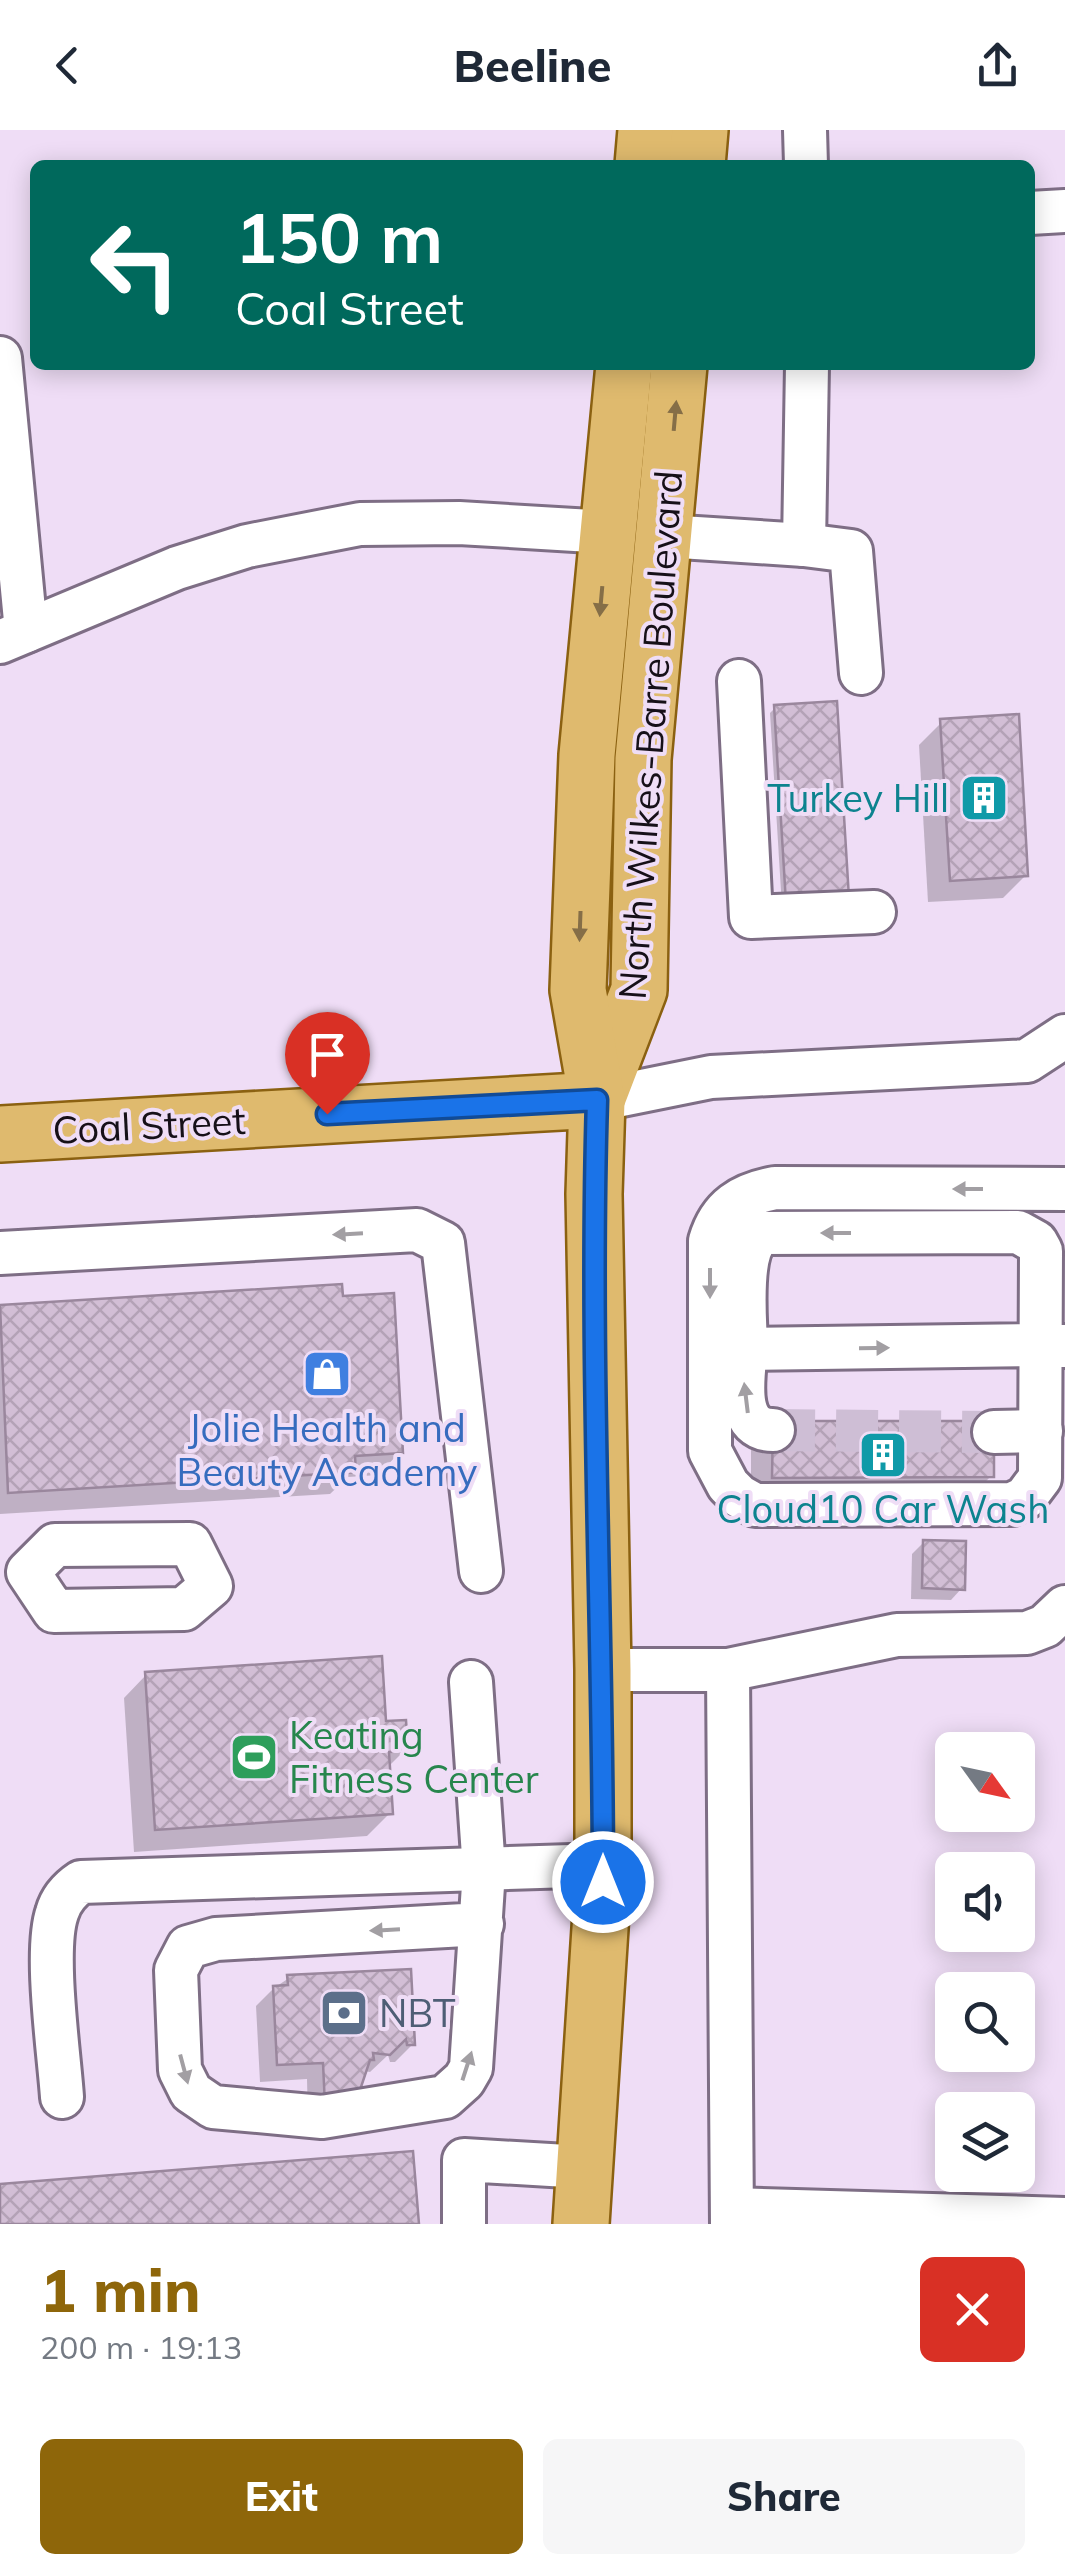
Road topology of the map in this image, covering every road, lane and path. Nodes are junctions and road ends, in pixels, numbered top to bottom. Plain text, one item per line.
1 (646, 130) edge
2 (700, 130) edge
3 (805, 130) edge
4 (643, 160) edge
5 (697, 160) edge
6 (806, 160) edge
7 (1065, 211) edge
8 (1035, 213) edge
9 (0, 358) edge
10 (624, 370) edge
11 (680, 370) edge
12 (806, 370) edge
13 (608, 532) junction
14 (664, 536) junction
15 (804, 544) junction
16 (13, 637) edge
17 (862, 673) dead end
18 (740, 680) dead end
19 (874, 912) dead end
20 (1065, 1036) edge
21 (597, 1100) junction
22 (0, 1134) edge
23 (1065, 1189) edge
24 (0, 1252) edge
25 (1053, 1346) edge
26 (746, 1349) junction
27 (773, 1430) dead end
28 (1040, 1431) junction
29 (994, 1432) tunnel mouth
30 (481, 1571) dead end
31 (1065, 1607) edge
32 (603, 1670) junction
33 (728, 1670) junction
34 (471, 1682) dead end
35 (603, 1865) junction
36 (484, 1870) junction
37 (482, 1924) junction
38 (62, 2097) dead end
39 (584, 2167) junction
40 (732, 2216) edge
41 (1065, 2219) edge
42 (464, 2224) edge
43 (580, 2224) edge

1 - 4 main road
2 - 5 main road
3 - 6 street
7 - 8 street
9 - 16 street
10 - 13 main road, North Wilkes-Barre Boulevard
14 -> 11 main road, North Wilkes-Barre Boulevard
12 - 15 street
13 - 16 street
13 -> 21 main road, North Wilkes-Barre Boulevard
14 - 15 street
14 - 21 main road, North Wilkes-Barre Boulevard
15 - 17 street
18 - 19 street
20 - 21 street
21 - 22 main road, Coal Street
21 - 32 main road, North Wilkes-Barre Boulevard
23 -> 28 street
30 -> 24 street
26 -> 25 street
25 -> 26 street
25 - 28 street
27 -> 26 street
28 - 29 street
31 - 33 street
32 - 33 street
32 - 35 main road, North Wilkes-Barre Boulevard
33 - 40 street
34 - 36 street
35 - 36 street
35 - 39 main road, North Wilkes-Barre Boulevard
36 - 37 street
36 - 38 street
37 -> 37 street
39 - 42 street
39 - 43 main road, North Wilkes-Barre Boulevard
40 - 41 street

